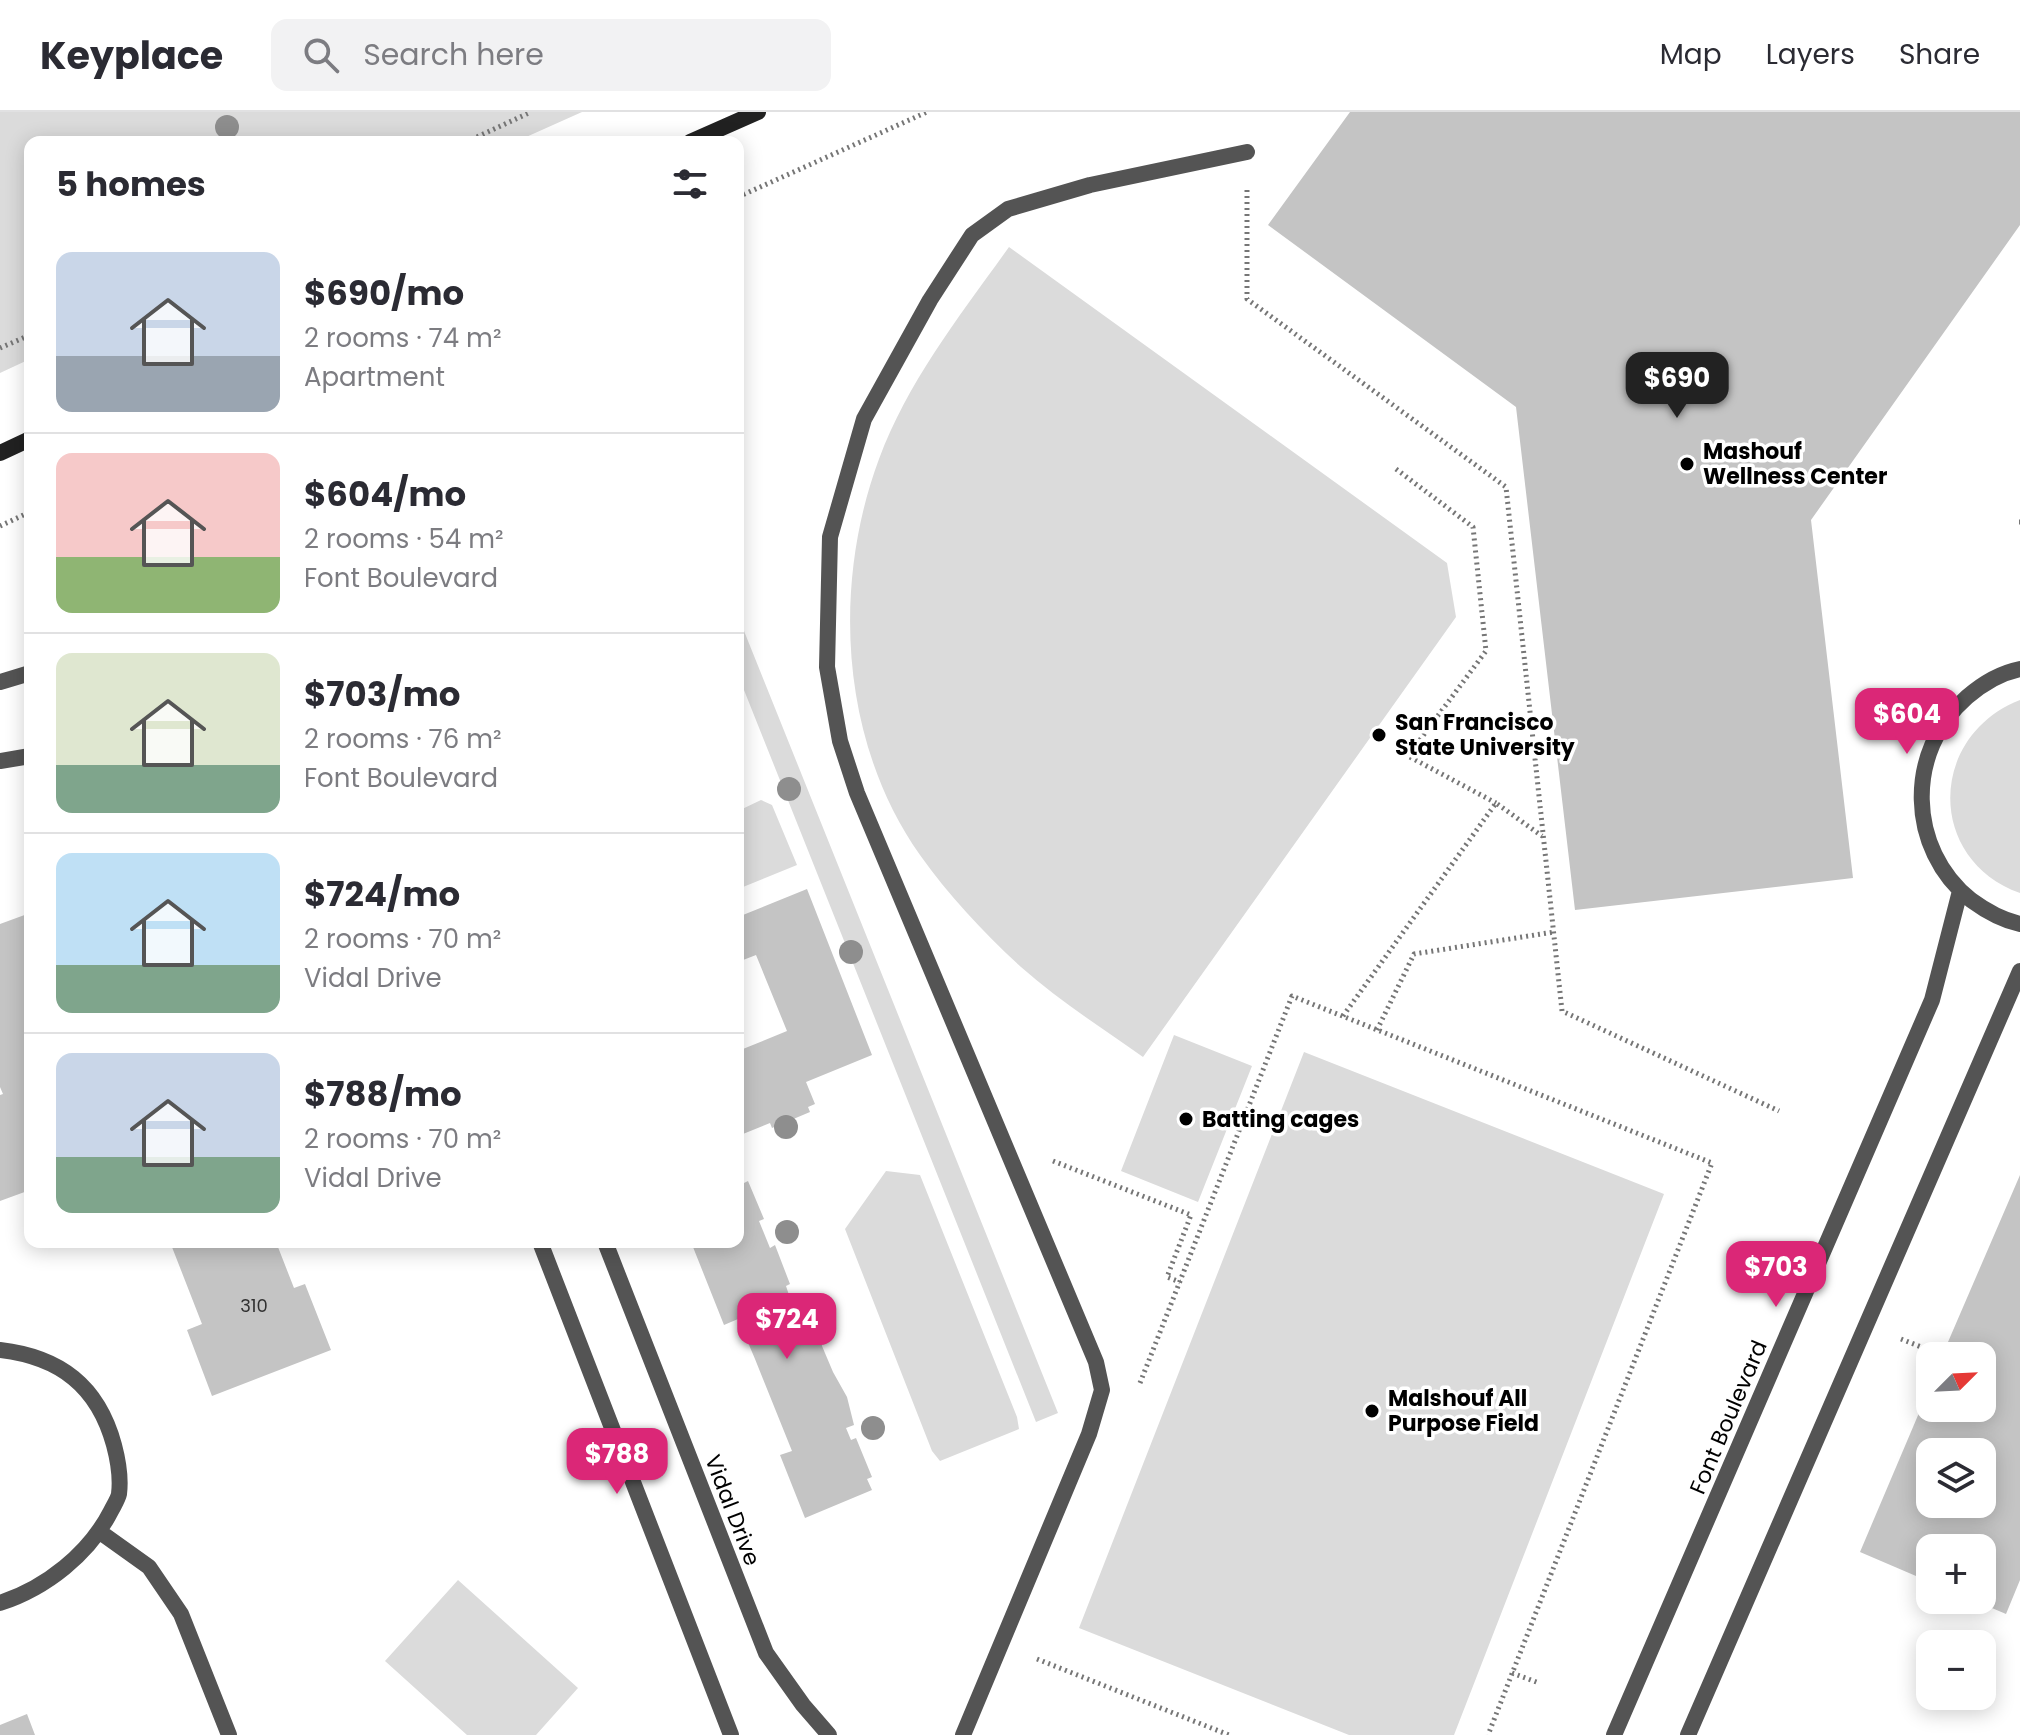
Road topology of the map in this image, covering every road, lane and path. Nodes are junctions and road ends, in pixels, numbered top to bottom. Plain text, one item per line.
1 (531, 112) edge
2 (758, 112) edge
3 (927, 112) edge
4 (479, 136) edge
5 (704, 136) edge
6 (1247, 152) joint
7 (744, 194) edge
8 (24, 338) edge
9 (0, 348) edge
10 (24, 442) edge
11 (0, 453) edge
12 (1396, 469) dead end
13 (24, 515) edge
14 (0, 526) edge
15 (2020, 669) edge
16 (24, 675) edge
17 (0, 682) edge
18 (24, 757) edge
19 (0, 761) edge
20 (1496, 803) junction
21 (1543, 836) junction
22 (1960, 891) junction
23 (2020, 924) edge
24 (1554, 932) junction
25 (2020, 971) edge
26 (1343, 1016) junction
27 (1377, 1030) junction
28 (1779, 1111) dead end
29 (1003, 1142) junction
30 (542, 1248) edge
31 (607, 1248) edge
32 (1180, 1282) junction
33 (1901, 1339) dead end
34 (1916, 1345) edge
35 (0, 1350) edge
36 (1135, 1398) dead end
37 (100, 1532) junction
38 (0, 1603) edge
39 (1033, 1658) dead end
40 (1512, 1673) junction
41 (1539, 1683) dead end
42 (229, 1735) edge
43 (731, 1735) edge
44 (829, 1735) edge
45 (963, 1735) edge
46 (1229, 1735) edge
47 (1488, 1735) edge
48 (1614, 1735) edge
49 (1688, 1735) edge

1 - 4 path
2 - 5 main road
3 - 7 path
6 - 21 path
6 - 29 street
8 - 9 path
10 - 11 main road
12 - 20 path
13 - 14 path
15 - 22 street
16 - 17 street
18 - 19 street
20 - 21 path
20 - 26 path
21 - 24 path
22 - 23 street
22 - 48 street, Font Boulevard
24 - 27 path
24 - 28 path
25 - 49 street
26 - 27 path
26 - 32 path
27 - 40 path
29 - 32 path
29 - 45 street
30 - 43 street
31 - 44 street, Vidal Drive
32 - 36 path
33 - 34 path
35 - 37 street
37 - 38 street
37 - 42 street
39 - 46 path
40 - 41 path
40 - 47 path

